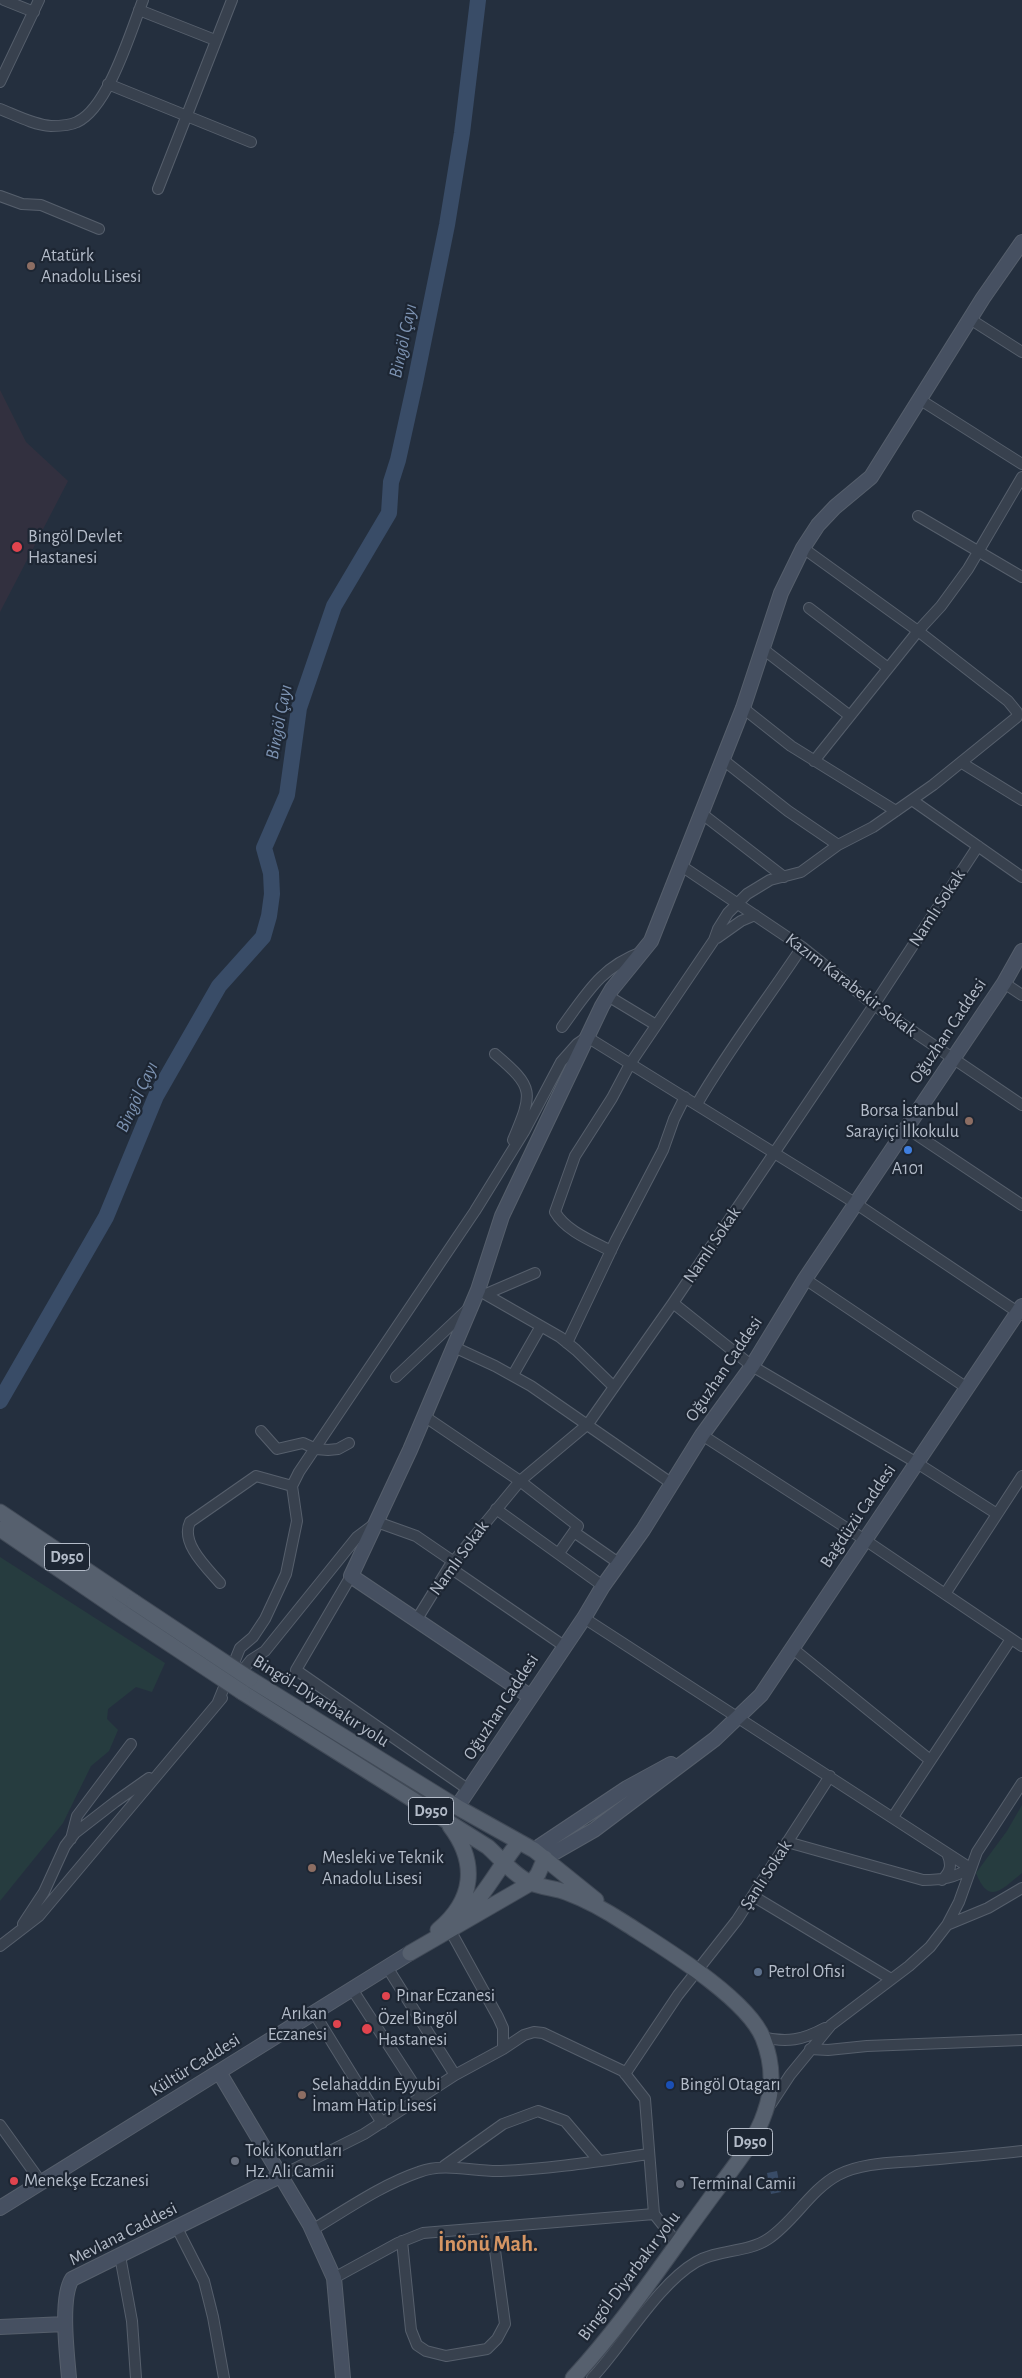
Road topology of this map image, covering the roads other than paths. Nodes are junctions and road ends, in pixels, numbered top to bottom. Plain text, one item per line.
1 (4, 0) edge
2 (39, 0) edge
3 (232, 0) edge
4 (141, 5) edge
5 (34, 12) junction
6 (216, 40) junction
7 (0, 82) edge
8 (108, 84) junction
9 (0, 109) edge
10 (187, 115) junction
11 (250, 142) dead end
12 (158, 189) dead end
13 (0, 196) edge
14 (99, 229) dead end
15 (1022, 242) edge
16 (970, 319) junction
17 (1022, 352) edge
18 (919, 400) junction
19 (1022, 464) edge
20 (1022, 477) edge
21 (918, 516) dead end
22 (803, 548) junction
23 (979, 550) junction
24 (1022, 577) edge
25 (809, 608) dead end
26 (918, 631) junction
27 (762, 649) junction
28 (888, 668) junction
29 (743, 708) junction
30 (1020, 709) edge
31 (850, 716) junction
32 (722, 759) junction
33 (814, 761) junction
34 (962, 763) junction
35 (912, 800) junction
36 (1022, 800) edge
37 (896, 811) junction
38 (700, 813) junction
39 (838, 846) junction
40 (978, 846) junction
41 (680, 865) junction
42 (784, 877) junction
43 (1022, 877) edge
44 (737, 903) junction
45 (755, 915) junction
46 (714, 940) junction
47 (802, 947) junction
48 (644, 951) junction
49 (1022, 951) edge
50 (1004, 983) junction
51 (1022, 995) edge
52 (608, 996) junction
53 (874, 1005) junction
54 (656, 1025) junction
55 (562, 1027) dead end
56 (587, 1037) junction
57 (495, 1054) dead end
58 (951, 1059) junction
59 (630, 1064) junction
60 (685, 1098) junction
61 (697, 1104) junction
62 (1022, 1105) edge
63 (905, 1127) junction
64 (774, 1152) junction
65 (504, 1161) junction
66 (855, 1204) junction
67 (1022, 1206) edge
68 (611, 1251) junction
69 (536, 1273) dead end
70 (805, 1280) junction
71 (482, 1292) junction
72 (673, 1303) junction
73 (471, 1306) junction
74 (1021, 1311) edge
75 (541, 1326) junction
76 (567, 1343) junction
77 (454, 1347) junction
78 (752, 1366) junction
79 (513, 1376) junction
80 (396, 1377) dead end
81 (614, 1387) junction
82 (967, 1388) junction
83 (424, 1416) junction
84 (588, 1424) junction
85 (261, 1431) dead end
86 (702, 1435) junction
87 (349, 1443) dead end
88 (316, 1449) junction
89 (917, 1463) junction
90 (1022, 1476) edge
91 (520, 1481) junction
92 (671, 1483) junction
93 (292, 1486) junction
94 (496, 1509) junction
95 (0, 1512) edge
96 (997, 1514) junction
97 (377, 1522) junction
98 (0, 1529) edge
99 (574, 1532) junction
100 (865, 1540) junction
101 (559, 1554) junction
102 (451, 1564) junction
103 (620, 1564) junction
104 (351, 1576) junction
105 (220, 1583) dead end
106 (603, 1586) junction
107 (945, 1594) junction
108 (584, 1618) junction
109 (417, 1619) junction
110 (1011, 1639) junction
111 (564, 1646) junction
112 (1022, 1646) edge
113 (792, 1648) junction
114 (531, 1697) junction
115 (218, 1702) junction
116 (739, 1716) junction
117 (131, 1744) dead end
118 (930, 1760) junction
119 (159, 1772) junction
120 (830, 1776) junction
121 (1022, 1783) edge
122 (469, 1790) junction
123 (457, 1807) junction
124 (893, 1817) junction
125 (446, 1821) junction
126 (71, 1839) junction
127 (519, 1842) junction
128 (787, 1842) junction
129 (946, 1852) junction
130 (540, 1854) junction
131 (503, 1861) junction
132 (970, 1868) junction
133 (942, 1880) junction
134 (531, 1883) junction
135 (1022, 1888) edge
136 (753, 1896) junction
137 (622, 1921) junction
138 (947, 1925) junction
139 (450, 1930) junction
140 (18, 1932) junction
141 (0, 1946) edge
142 (410, 1953) junction
143 (387, 1967) junction
144 (698, 1971) junction
145 (891, 1979) junction
146 (352, 1989) junction
147 (314, 2013) junction
148 (831, 2025) junction
149 (762, 2037) junction
150 (1022, 2040) edge
151 (503, 2049) junction
152 (810, 2049) junction
153 (218, 2072) junction
154 (625, 2074) junction
155 (455, 2075) junction
156 (422, 2097) junction
157 (765, 2114) junction
158 (382, 2123) junction
159 (0, 2125) edge
160 (1022, 2151) edge
161 (648, 2154) junction
162 (598, 2161) junction
163 (444, 2166) junction
164 (280, 2176) junction
165 (41, 2182) junction
166 (0, 2208) edge
167 (654, 2214) junction
168 (177, 2228) junction
169 (492, 2228) junction
170 (312, 2230) junction
171 (402, 2241) junction
172 (677, 2243) junction
173 (120, 2256) junction
174 (334, 2278) junction
175 (65, 2324) junction
176 (0, 2327) edge
177 (69, 2378) edge
178 (136, 2378) edge
179 (224, 2378) edge
180 (343, 2378) edge
181 (573, 2378) edge
182 (592, 2378) edge

1 - 5 street
2 - 5 street
3 - 6 street
4 - 6 street
4 - 8 street
5 - 7 street
6 - 10 street
8 - 9 street
8 - 10 street
10 - 11 street
10 - 12 street
13 - 14 street
15 - 16 street
16 - 17 street
16 - 18 street
18 - 19 street
18 - 22 street
20 - 23 street
21 - 23 street
22 - 26 street
22 - 27 street
23 - 24 street
23 - 26 street
25 - 28 street
26 - 28 street
26 - 30 street
27 - 29 street
27 - 31 street
28 - 31 street
29 - 32 street
29 - 33 street
30 - 34 street
31 - 33 street
32 - 38 street
32 - 39 street
33 - 37 street
34 - 35 street
34 - 36 street
35 - 37 street
35 - 40 street
37 - 39 street
38 - 41 street
38 - 42 street
39 - 42 street
40 - 43 street
40 - 53 street, Namlı Sokak
41 - 44 street, Kazım Karabekir Sokak
41 - 48 street
42 - 44 street
44 - 45 street, Kazım Karabekir Sokak
44 - 46 street
45 - 46 street
45 - 47 street, Kazım Karabekir Sokak
46 - 54 street
47 - 53 street, Kazım Karabekir Sokak
47 - 61 street
48 - 52 street
48 - 55 street
49 - 50 street, Oğuzhan Caddesi
50 - 51 street
50 - 58 street, Oğuzhan Caddesi
52 - 54 street
52 - 56 street
53 - 58 street, Kazım Karabekir Sokak
53 - 64 street, Namlı Sokak
54 - 59 street
56 - 59 street
56 - 65 street
56 - 71 street
57 - 65 street
58 - 62 street, Kazım Karabekir Sokak
58 - 63 street, Oğuzhan Caddesi
59 - 60 street
59 - 68 street
60 - 61 street
60 - 68 street
61 - 64 street
63 - 66 street, Oğuzhan Caddesi
63 - 67 street
64 - 66 street
64 - 72 street, Namlı Sokak
65 - 88 street
66 - 70 street, Oğuzhan Caddesi
66 - 74 street
68 - 76 street
69 - 71 street
70 - 78 street, Oğuzhan Caddesi
70 - 82 street
71 - 73 street
71 - 75 street
72 - 78 street
72 - 81 street, Namlı Sokak
73 - 77 street
73 - 80 street
74 - 82 street, Bağdüzü Caddesi
75 - 76 street
75 - 79 street
76 - 81 street
77 - 79 street
77 - 83 street
78 - 86 street, Oğuzhan Caddesi
78 - 89 street
79 - 84 street
81 - 84 street, Namlı Sokak
82 - 89 street, Bağdüzü Caddesi
83 - 91 street
83 - 97 street
84 - 91 street, Namlı Sokak
84 - 92 street
85 - 88 street
86 - 92 street, Oğuzhan Caddesi
86 - 100 street
87 - 88 street
88 - 93 street
89 - 96 street
89 - 100 street, Bağdüzü Caddesi
90 - 96 street
91 - 94 street, Namlı Sokak
91 - 99 street
92 - 103 street, Oğuzhan Caddesi
93 - 105 street
93 - 115 street
94 - 101 street
94 - 102 street, Namlı Sokak
95 - 123 main road, Bingöl-Diyarbakır yolu / D950, bridge
96 - 107 street
97 - 102 street
97 - 104 street
97 - 115 street
98 - 125 main road, Bingöl-Diyarbakır yolu / D950, bridge
99 - 101 street
99 - 103 street
100 - 107 street
100 - 113 street, Bağdüzü Caddesi
101 - 106 street
102 - 109 street, Namlı Sokak
102 - 111 street
103 - 106 street, Oğuzhan Caddesi
104 - 109 street
104 - 122 street
106 - 108 street, Oğuzhan Caddesi
107 - 110 street
108 - 111 street, Oğuzhan Caddesi
108 - 116 street
109 - 114 street
110 - 112 street
110 - 118 street
111 - 114 street, Oğuzhan Caddesi
113 - 116 street, Bağdüzü Caddesi
113 - 118 street
114 - 122 street, Oğuzhan Caddesi
115 - 119 street
116 - 120 street
116 - 130 street, Bağdüzü Caddesi
117 - 126 street
118 - 124 street
119 - 126 street
119 - 140 street
120 - 124 street
120 - 128 street, Şanlı Sokak
121 - 132 street
122 - 123 street, Oğuzhan Caddesi
123 - 127 main road, Bingöl-Diyarbakır yolu / D950
124 - 129 street
125 - 131 main road, Bingöl-Diyarbakır yolu / D950
125 - 142 main road
126 - 140 street
127 - 130 main road, Bingöl-Diyarbakır yolu / D950
127 - 131 main road
128 - 133 street
128 - 136 street, Şanlı Sokak
129 - 132 street
129 - 133 street
130 - 134 main road
130 - 137 main road, Bingöl-Diyarbakır yolu / D950
131 - 134 main road, Bingöl-Diyarbakır yolu / D950
131 - 142 main road
132 - 133 street
132 - 138 street
134 - 137 main road, Bingöl-Diyarbakır yolu / D950
134 - 139 main road
135 - 138 street
136 - 144 street, Şanlı Sokak
136 - 145 street
137 - 144 main road, Bingöl-Diyarbakır yolu / D950
138 - 145 street
139 - 142 main road
139 - 151 street
140 - 141 street
142 - 143 street, Kültür Caddesi
143 - 146 street, Kültür Caddesi
143 - 155 street
144 - 149 main road, Bingöl-Diyarbakır yolu / D950
144 - 154 street, Şanlı Sokak
145 - 148 street
146 - 147 street, Kültür Caddesi
146 - 156 street
147 - 153 street, Kültür Caddesi
147 - 158 street
148 - 149 street
148 - 152 street
149 - 157 main road, Bingöl-Diyarbakır yolu / D950
150 - 152 street
151 - 154 street
151 - 155 street
152 - 157 street
153 - 164 street
153 - 165 street, Kültür Caddesi
154 - 161 street
155 - 156 street
156 - 158 street
157 - 172 main road, Bingöl-Diyarbakır yolu / D950
158 - 164 street
159 - 165 street
160 - 182 street
161 - 162 street
161 - 167 street
162 - 163 street
162 - 163 street
163 - 170 street
164 - 168 street, Mevlana Caddesi
164 - 170 street
165 - 166 street, Kültür Caddesi
167 - 169 street
167 - 172 street
168 - 173 street, Mevlana Caddesi
168 - 179 street
169 - 171 street
169 - 171 street
170 - 174 street
171 - 174 street
172 - 181 main road, Bingöl-Diyarbakır yolu / D950
173 - 175 street, Mevlana Caddesi
173 - 178 street
174 - 180 street
175 - 176 street
175 - 177 street, Mevlana Caddesi

